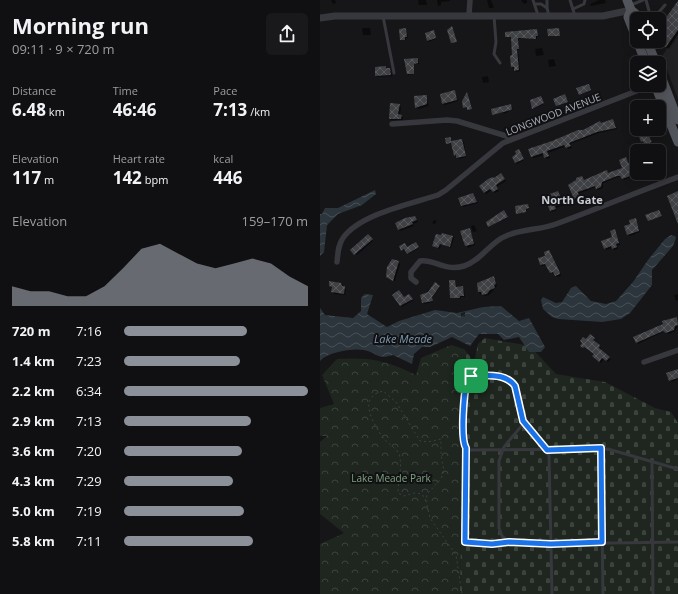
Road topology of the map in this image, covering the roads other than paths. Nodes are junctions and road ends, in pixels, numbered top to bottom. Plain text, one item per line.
1 (470, 0) edge
2 (533, 0) edge
3 (547, 0) edge
4 (570, 0) edge
5 (585, 0) edge
6 (645, 0) edge
7 (535, 4) junction
8 (629, 5) edge
9 (665, 5) dead end
10 (547, 8) junction
11 (574, 13) junction
12 (469, 15) junction
13 (383, 16) junction
14 (494, 16) junction
15 (539, 16) junction
16 (549, 16) junction
17 (320, 18) edge
18 (630, 22) edge
19 (500, 63) dead end
20 (394, 73) dead end
21 (666, 89) edge
22 (635, 92) edge
23 (657, 92) edge
24 (678, 120) edge
25 (392, 124) dead end
26 (513, 138) junction
27 (678, 142) edge
28 (678, 177) edge
29 (337, 262) dead end
30 (416, 282) dead end
31 (678, 350) edge
32 (644, 362) dead end
33 (523, 421) junction
34 (466, 448) junction
35 (601, 448) junction
36 (547, 450) junction
37 (502, 451) junction
38 (652, 461) junction
39 (678, 469) edge
40 (509, 542) junction
41 (602, 542) junction
42 (652, 542) junction
43 (678, 542) edge
44 (551, 544) junction
45 (552, 594) edge
46 (603, 594) edge
47 (653, 594) edge

1 - 12 street
2 - 7 lane
3 - 10 lane
4 - 11 lane
5 - 11 lane
6 - 8 lane
6 - 9 lane
7 - 10 lane
7 - 15 lane
8 - 11 street
8 - 18 main road
10 - 16 lane
11 - 16 street
12 - 13 street
12 - 14 street
13 - 17 street
13 - 20 lane
14 - 15 street
14 - 19 lane
15 - 16 street
21 - 24 main road
22 - 26 street, LONGWOOD AVENUE
23 - 27 main road
25 - 26 street
26 - 29 street, LONGWOOD AVENUE
28 - 30 street
31 - 32 street
33 - 34 lane
33 - 36 lane
33 - 37 lane
34 - 37 lane
34 - 40 lane
35 - 36 lane
35 - 38 lane
35 - 41 lane
36 - 37 lane
36 - 44 lane
37 - 40 lane
38 - 39 lane
38 - 42 lane
40 - 44 lane
41 - 42 lane
41 - 44 lane
41 - 46 lane
42 - 43 lane
42 - 47 lane
44 - 45 lane

